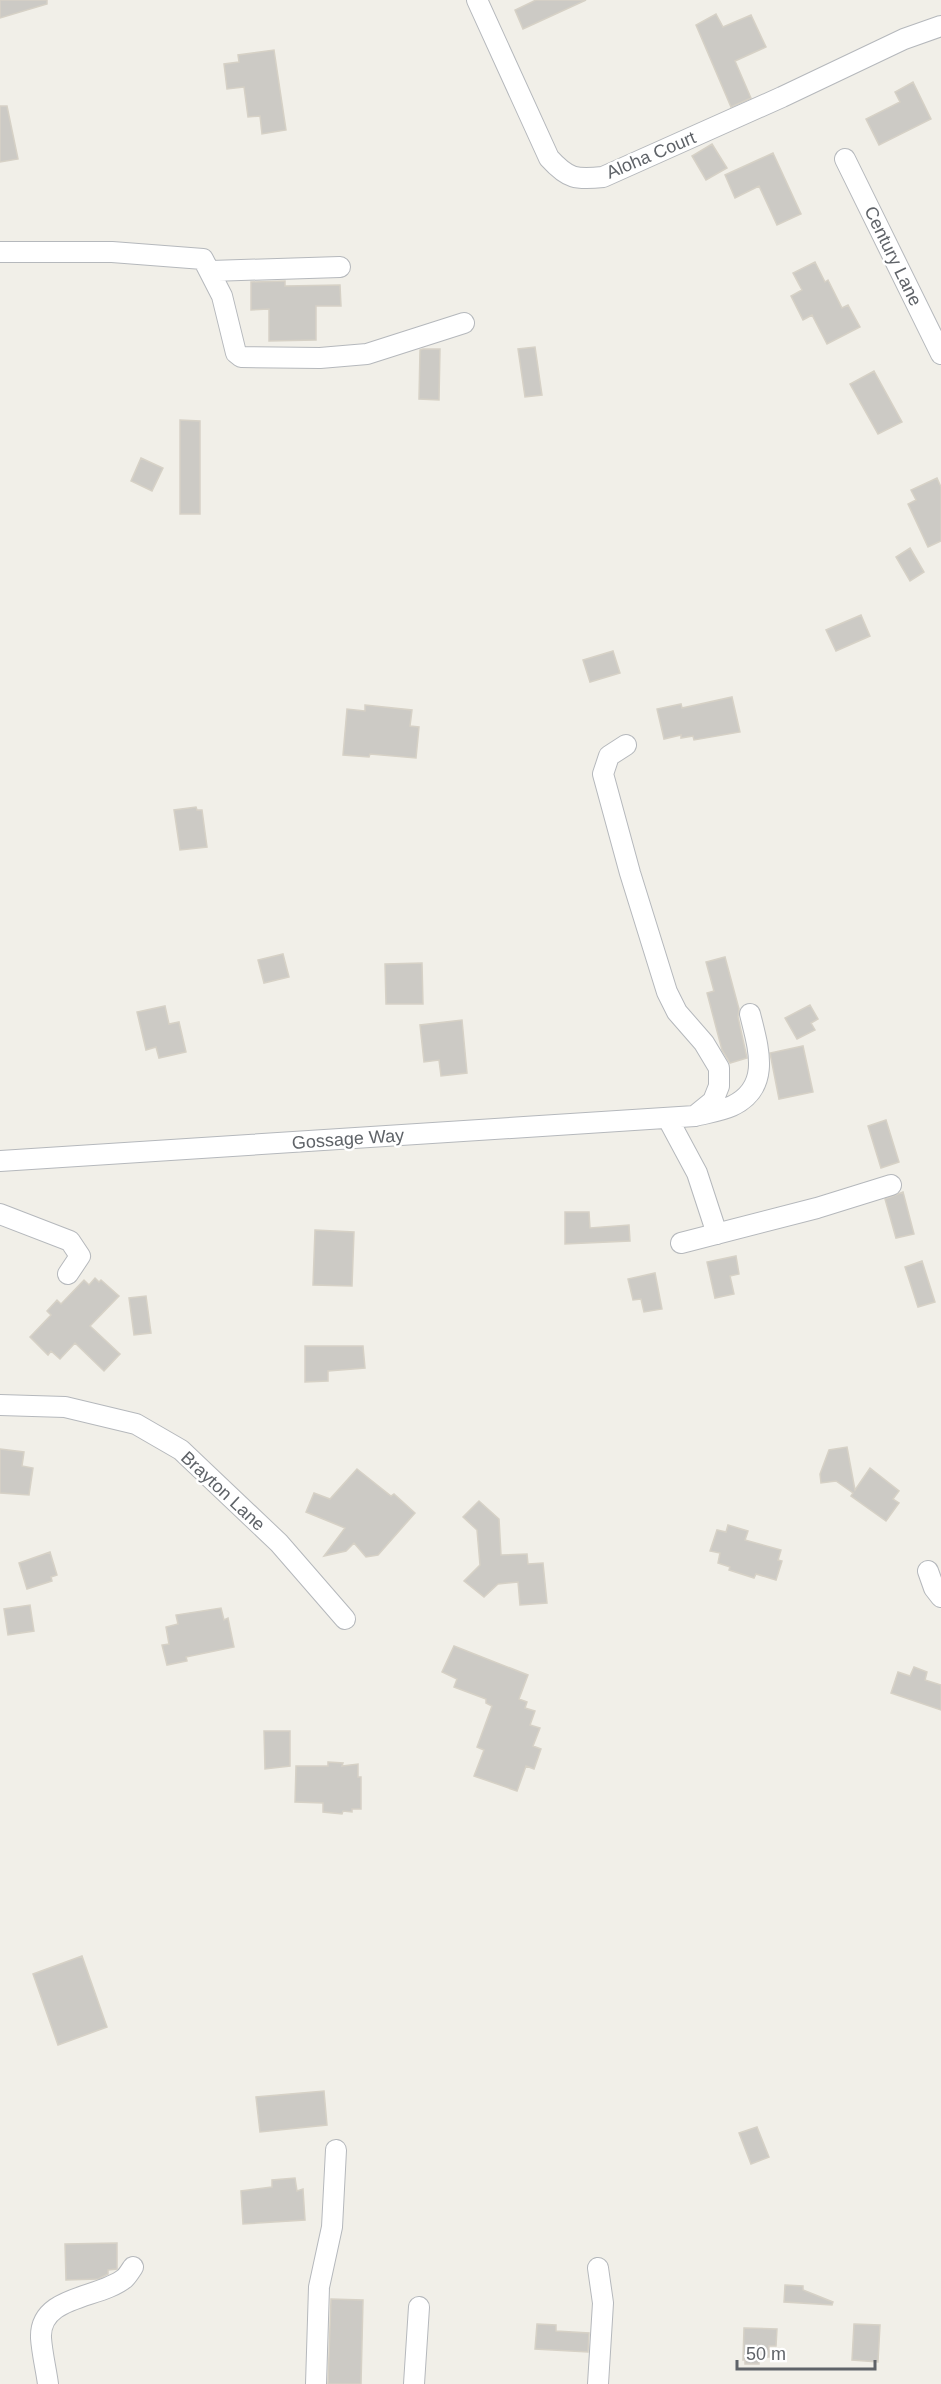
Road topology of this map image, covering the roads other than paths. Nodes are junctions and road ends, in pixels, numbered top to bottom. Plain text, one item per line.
1 (477, 0) edge
2 (941, 27) edge
3 (845, 159) dead end
4 (0, 252) edge
5 (340, 267) dead end
6 (211, 271) junction
7 (465, 323) dead end
8 (941, 354) edge
9 (626, 745) dead end
10 (750, 1014) dead end
11 (695, 1116) junction
12 (668, 1119) junction
13 (0, 1161) edge
14 (891, 1185) dead end
15 (0, 1214) edge
16 (717, 1234) junction
17 (681, 1243) dead end
18 (68, 1274) dead end
19 (0, 1405) edge
20 (928, 1571) dead end
21 (941, 1598) edge
22 (345, 1619) dead end
23 (336, 2150) dead end
24 (133, 2266) dead end
25 (598, 2268) dead end
26 (419, 2307) dead end
27 (48, 2384) edge
28 (316, 2384) edge
29 (414, 2384) edge
30 (598, 2384) edge

1 - 2 street, Aloha Court
3 - 8 street, Century Lane
4 - 6 street
5 - 6 street
6 - 7 street
9 - 11 street
10 - 11 street, Gossage Way
11 - 12 street, Gossage Way
12 - 13 street, Gossage Way
12 - 16 street
14 - 16 street
15 - 18 street
16 - 17 street
19 - 22 street, Brayton Lane
20 - 21 street
23 - 28 street
24 - 27 street
25 - 30 street
26 - 29 street

